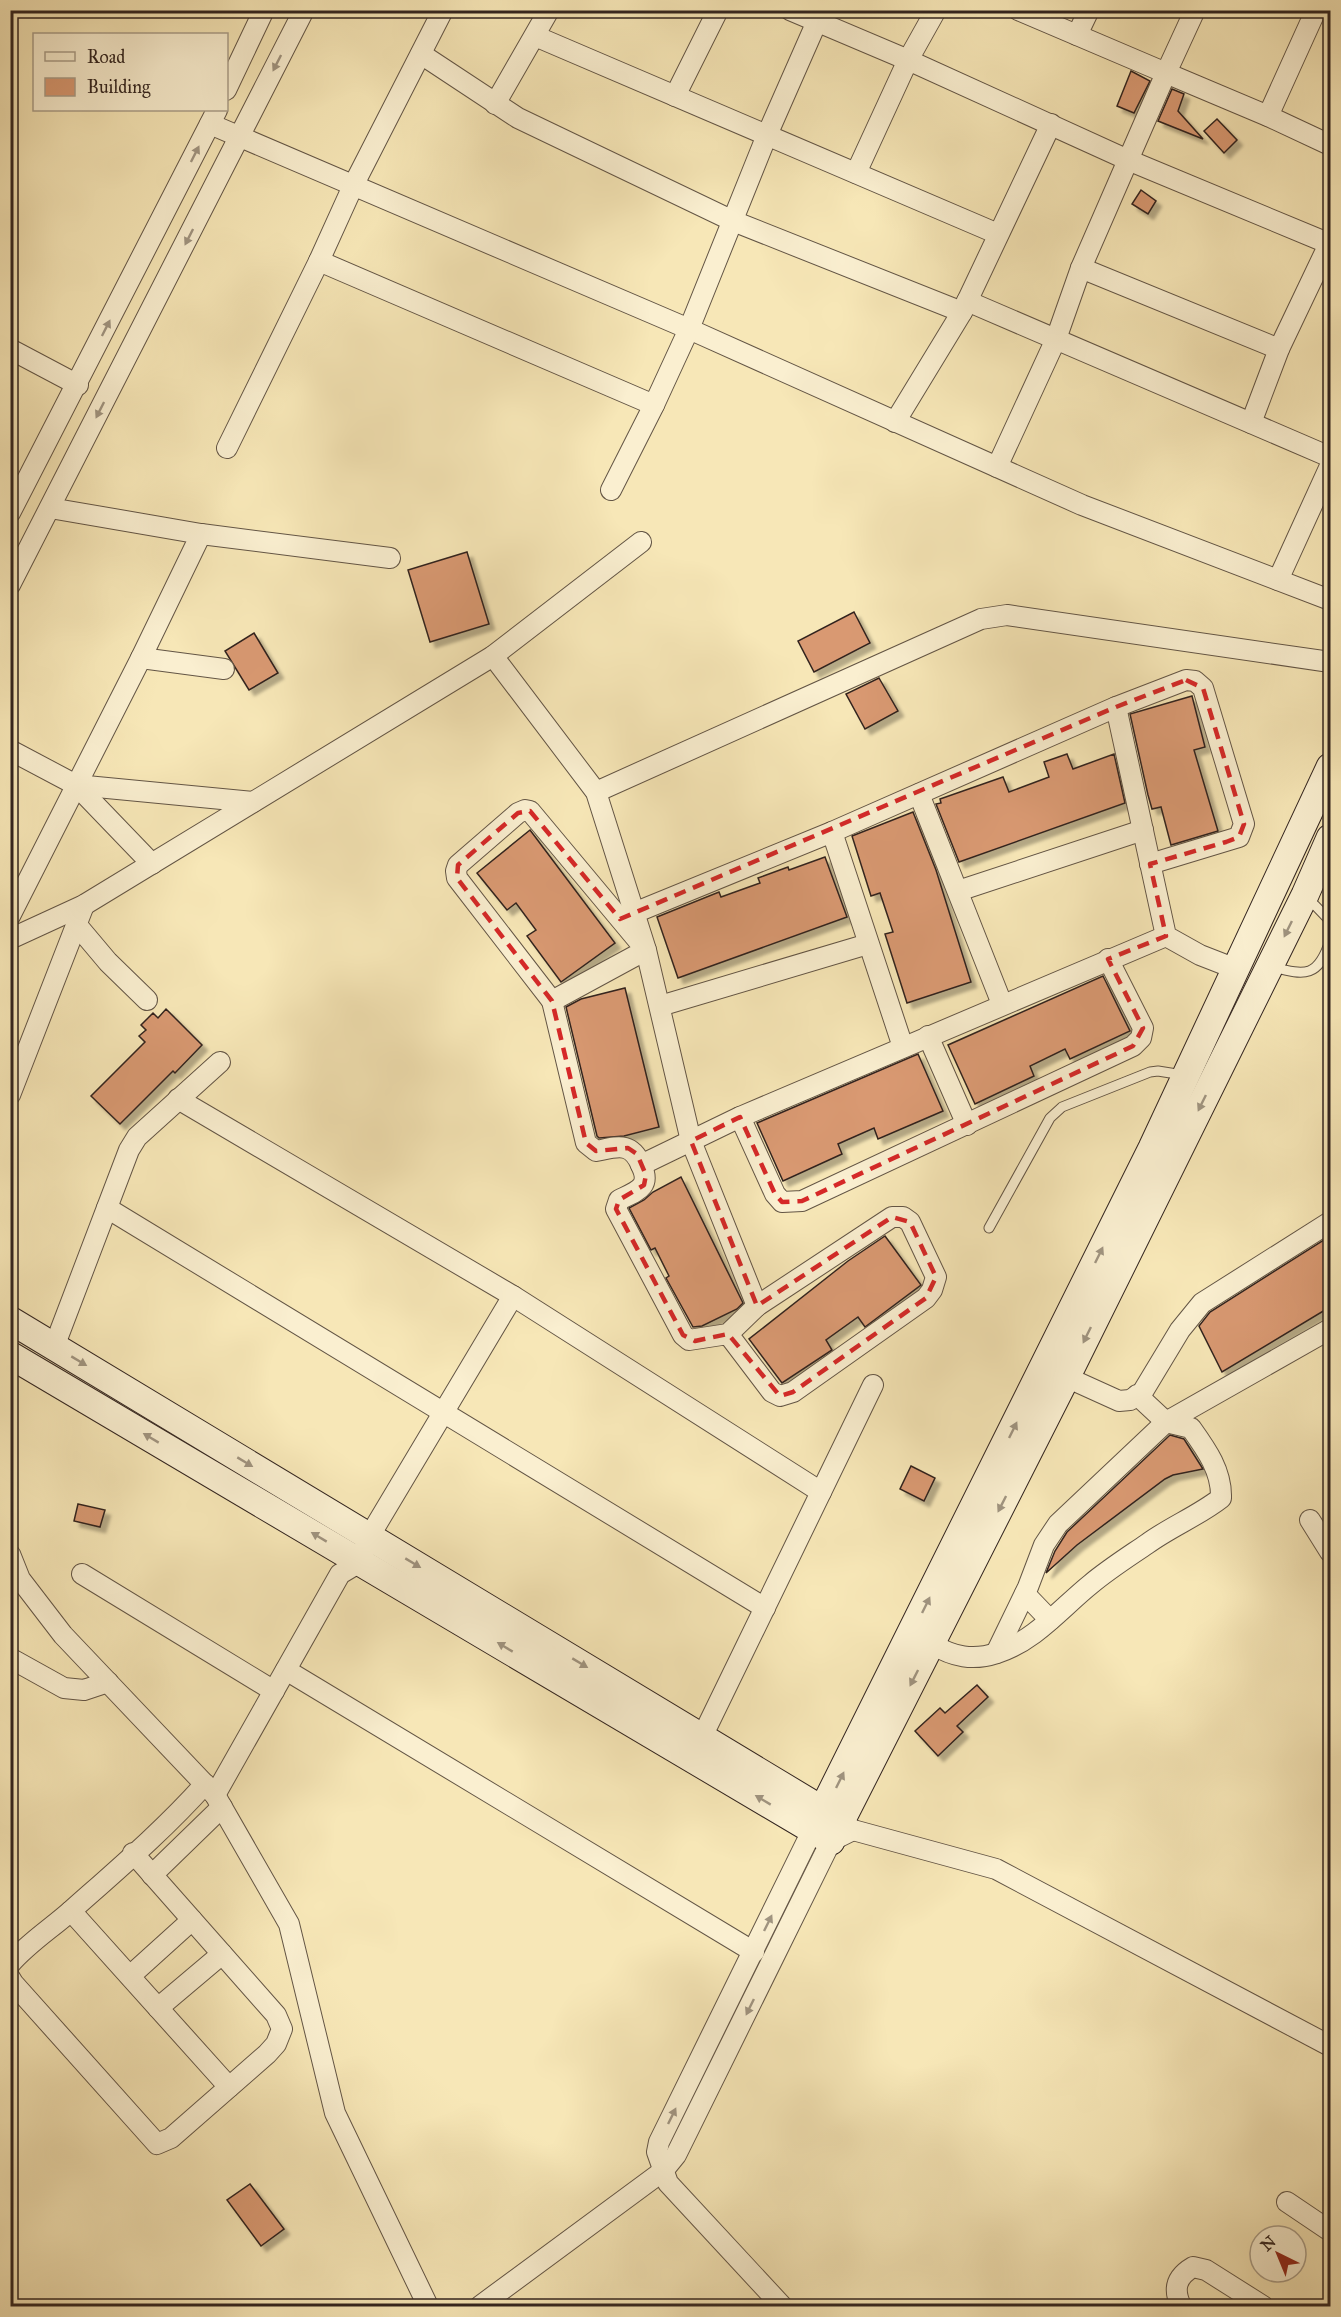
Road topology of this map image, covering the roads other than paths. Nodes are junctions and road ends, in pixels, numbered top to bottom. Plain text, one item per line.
1 (264, 10) edge
2 (304, 10) edge
3 (443, 10) edge
4 (549, 10) edge
5 (718, 10) edge
6 (790, 10) edge
7 (936, 10) edge
8 (1018, 10) edge
9 (1089, 10) edge
10 (1195, 10) edge
11 (1316, 10) edge
12 (820, 16) edge
13 (1077, 35) junction
14 (535, 36) junction
15 (421, 54) junction
16 (908, 60) junction
17 (1166, 73) junction
18 (228, 86) edge
19 (675, 96) junction
20 (495, 104) junction
21 (1268, 116) junction
22 (214, 117) edge
23 (1051, 124) junction
24 (767, 135) junction
25 (240, 137) junction
26 (1330, 145) edge
27 (1128, 160) junction
28 (856, 173) junction
29 (353, 186) junction
30 (733, 221) junction
31 (998, 234) junction
32 (1330, 244) edge
33 (319, 261) junction
34 (1081, 268) junction
35 (965, 307) junction
36 (689, 329) junction
37 (1056, 339) junction
38 (10, 349) edge
39 (1279, 349) junction
40 (78, 385) junction
41 (654, 405) junction
42 (895, 422) junction
43 (1251, 423) junction
44 (227, 448) dead end
45 (1330, 457) edge
46 (1330, 466) edge
47 (997, 467) junction
48 (611, 490) dead end
49 (50, 508) junction
50 (10, 513) edge
51 (201, 534) junction
52 (641, 542) dead end
53 (390, 558) dead end
54 (1278, 580) junction
55 (10, 585) edge
56 (1330, 600) edge
57 (493, 656) junction
58 (141, 658) junction
59 (1330, 662) edge
60 (224, 669) dead end
61 (1116, 707) junction
62 (10, 750) edge
63 (1330, 767) edge
64 (76, 785) junction
65 (596, 792) junction
66 (919, 794) junction
67 (252, 802) junction
68 (1143, 830) junction
69 (832, 832) junction
70 (1330, 837) edge
71 (152, 864) junction
72 (1150, 864) junction
73 (1325, 864) edge
74 (958, 891) junction
75 (1305, 895) junction
76 (84, 905) junction
77 (634, 913) junction
78 (10, 916) edge
79 (1330, 921) edge
80 (76, 924) junction
81 (1166, 936) junction
82 (10, 939) edge
83 (1330, 941) edge
84 (868, 944) junction
85 (646, 950) junction
86 (1108, 959) junction
87 (1269, 966) junction
88 (1236, 969) junction
89 (147, 1000) dead end
90 (552, 1001) junction
91 (1002, 1004) junction
92 (660, 1006) junction
93 (928, 1036) junction
94 (903, 1047) junction
95 (220, 1062) dead end
96 (1186, 1076) junction
97 (10, 1095) edge
98 (177, 1099) junction
99 (740, 1117) junction
100 (967, 1125) junction
101 (691, 1141) junction
102 (641, 1165) junction
103 (107, 1208) junction
104 (1330, 1222) edge
105 (989, 1228) dead end
106 (513, 1296) junction
107 (757, 1306) junction
108 (10, 1320) edge
109 (1330, 1329) edge
110 (728, 1334) junction
111 (54, 1347) junction
112 (10, 1354) edge
113 (1056, 1371) junction
114 (873, 1385) dead end
115 (1137, 1395) junction
116 (442, 1412) junction
117 (1166, 1422) junction
118 (821, 1492) junction
119 (1310, 1520) dead end
120 (364, 1549) junction
121 (1330, 1552) edge
122 (10, 1554) edge
123 (82, 1574) dead end
124 (1025, 1593) junction
125 (765, 1608) junction
126 (1050, 1620) junction
127 (921, 1640) junction
128 (996, 1653) junction
129 (10, 1658) edge
130 (286, 1670) junction
131 (108, 1682) junction
132 (274, 1691) junction
133 (702, 1737) junction
134 (214, 1795) junction
135 (832, 1827) junction
136 (133, 1853) junction
137 (152, 1875) junction
138 (71, 1911) junction
139 (192, 1920) junction
140 (754, 1952) junction
141 (222, 1954) junction
142 (10, 1964) edge
143 (130, 1976) junction
144 (10, 1978) edge
145 (158, 2008) junction
146 (1330, 2046) edge
147 (229, 2087) junction
148 (663, 2171) junction
149 (1287, 2202) dead end
150 (1330, 2231) edge
151 (428, 2307) edge
152 (480, 2307) edge
153 (782, 2307) edge
154 (1181, 2307) edge
155 (1263, 2307) edge

1 - 18 street
2 -> 25 street
3 - 15 street
4 - 14 street
5 - 19 street
6 - 12 street
7 - 16 street
8 - 13 street
9 - 13 street
10 - 17 street
11 - 21 street
12 - 16 street
12 - 24 street
13 - 17 street
14 - 19 street
14 - 20 street
15 - 20 street
15 - 29 street
16 - 23 street
16 - 28 street
17 - 21 street
17 - 27 street
19 - 24 street
20 - 30 street
21 - 26 street
22 - 25 street
40 -> 22 street
23 - 27 street
23 - 31 street
24 - 28 street
24 - 30 street
25 - 29 street
25 -> 49 street
27 - 32 street
27 - 34 street
28 - 31 street
29 - 33 street
29 - 36 street
30 - 35 street
30 - 36 street
31 - 35 street
32 - 39 street
33 - 41 street
33 - 44 street
34 - 37 street
34 - 39 street
35 - 37 street
35 - 42 street
36 - 41 street
36 - 42 street
37 - 43 street
37 - 47 street
38 - 40 street
39 - 43 street
40 - 50 street
41 - 48 street
42 - 47 street
43 - 45 street
46 - 54 street
47 - 54 street
49 - 51 street
49 - 55 street
51 - 53 street
51 - 58 street
52 - 57 street
54 - 56 street
57 - 65 street
57 - 67 street
58 - 60 street
58 - 64 street
59 - 65 street
61 - 66 street
61 - 68 street
61 - 72 street
62 - 64 street
63 - 88 street
64 - 67 street
64 - 71 street
64 - 78 street
65 - 77 street
66 - 69 street
66 - 74 street
67 - 71 street
68 - 72 street
68 - 74 street
69 - 77 street
69 - 84 street
70 - 73 street
71 - 76 street
72 - 81 street
73 - 75 street
74 - 91 street
75 - 79 lane
75 -> 87 street
76 - 80 street
76 - 82 street
77 - 85 street
80 - 89 street
80 - 97 street
81 - 86 street
81 - 88 street
83 - 87 lane
84 - 92 street
84 - 94 street
85 - 90 street
85 - 90 street
85 - 92 street
86 - 91 street
86 - 100 street
87 -> 113 street
88 - 96 street
90 - 102 street
91 - 93 street
92 - 101 street
93 - 94 street
93 - 100 street
94 - 99 street
95 - 98 street
96 - 105 lane
113 -> 96 street
98 - 103 street
98 - 106 street
99 - 100 street
99 - 101 street
101 - 102 street
101 - 107 street
102 - 110 street
103 - 111 street
103 - 116 street
104 - 115 street
106 - 116 street
106 - 118 street
107 - 110 street
107 - 110 street
108 - 111 street
109 - 117 street
111 -> 120 street
120 -> 112 street
113 - 115 street
113 - 127 street
114 - 118 street
115 - 117 street
116 - 120 street
116 - 125 street
117 - 124 street
117 - 126 street
118 - 125 street
119 - 121 street
120 - 130 street
120 -> 133 street
135 -> 120 street
122 - 131 street
123 - 132 street
124 - 126 street
124 - 128 street
125 - 133 street
126 - 128 street
127 - 128 street
127 - 135 street
129 - 131 street
130 - 132 street
130 - 140 street
131 - 134 street
132 - 134 street
133 - 135 street
134 - 136 street
134 - 137 street
134 - 151 street
140 -> 135 street
135 - 146 street
135 -> 148 street
136 - 137 street
136 - 138 street
137 - 139 street
138 - 142 street
138 - 143 street
139 - 141 street
139 - 143 street
148 -> 140 street
141 - 145 street
141 - 147 street
143 - 145 street
144 - 147 street
145 - 147 street
148 - 152 street
148 - 153 street
149 - 150 street
154 - 155 street

